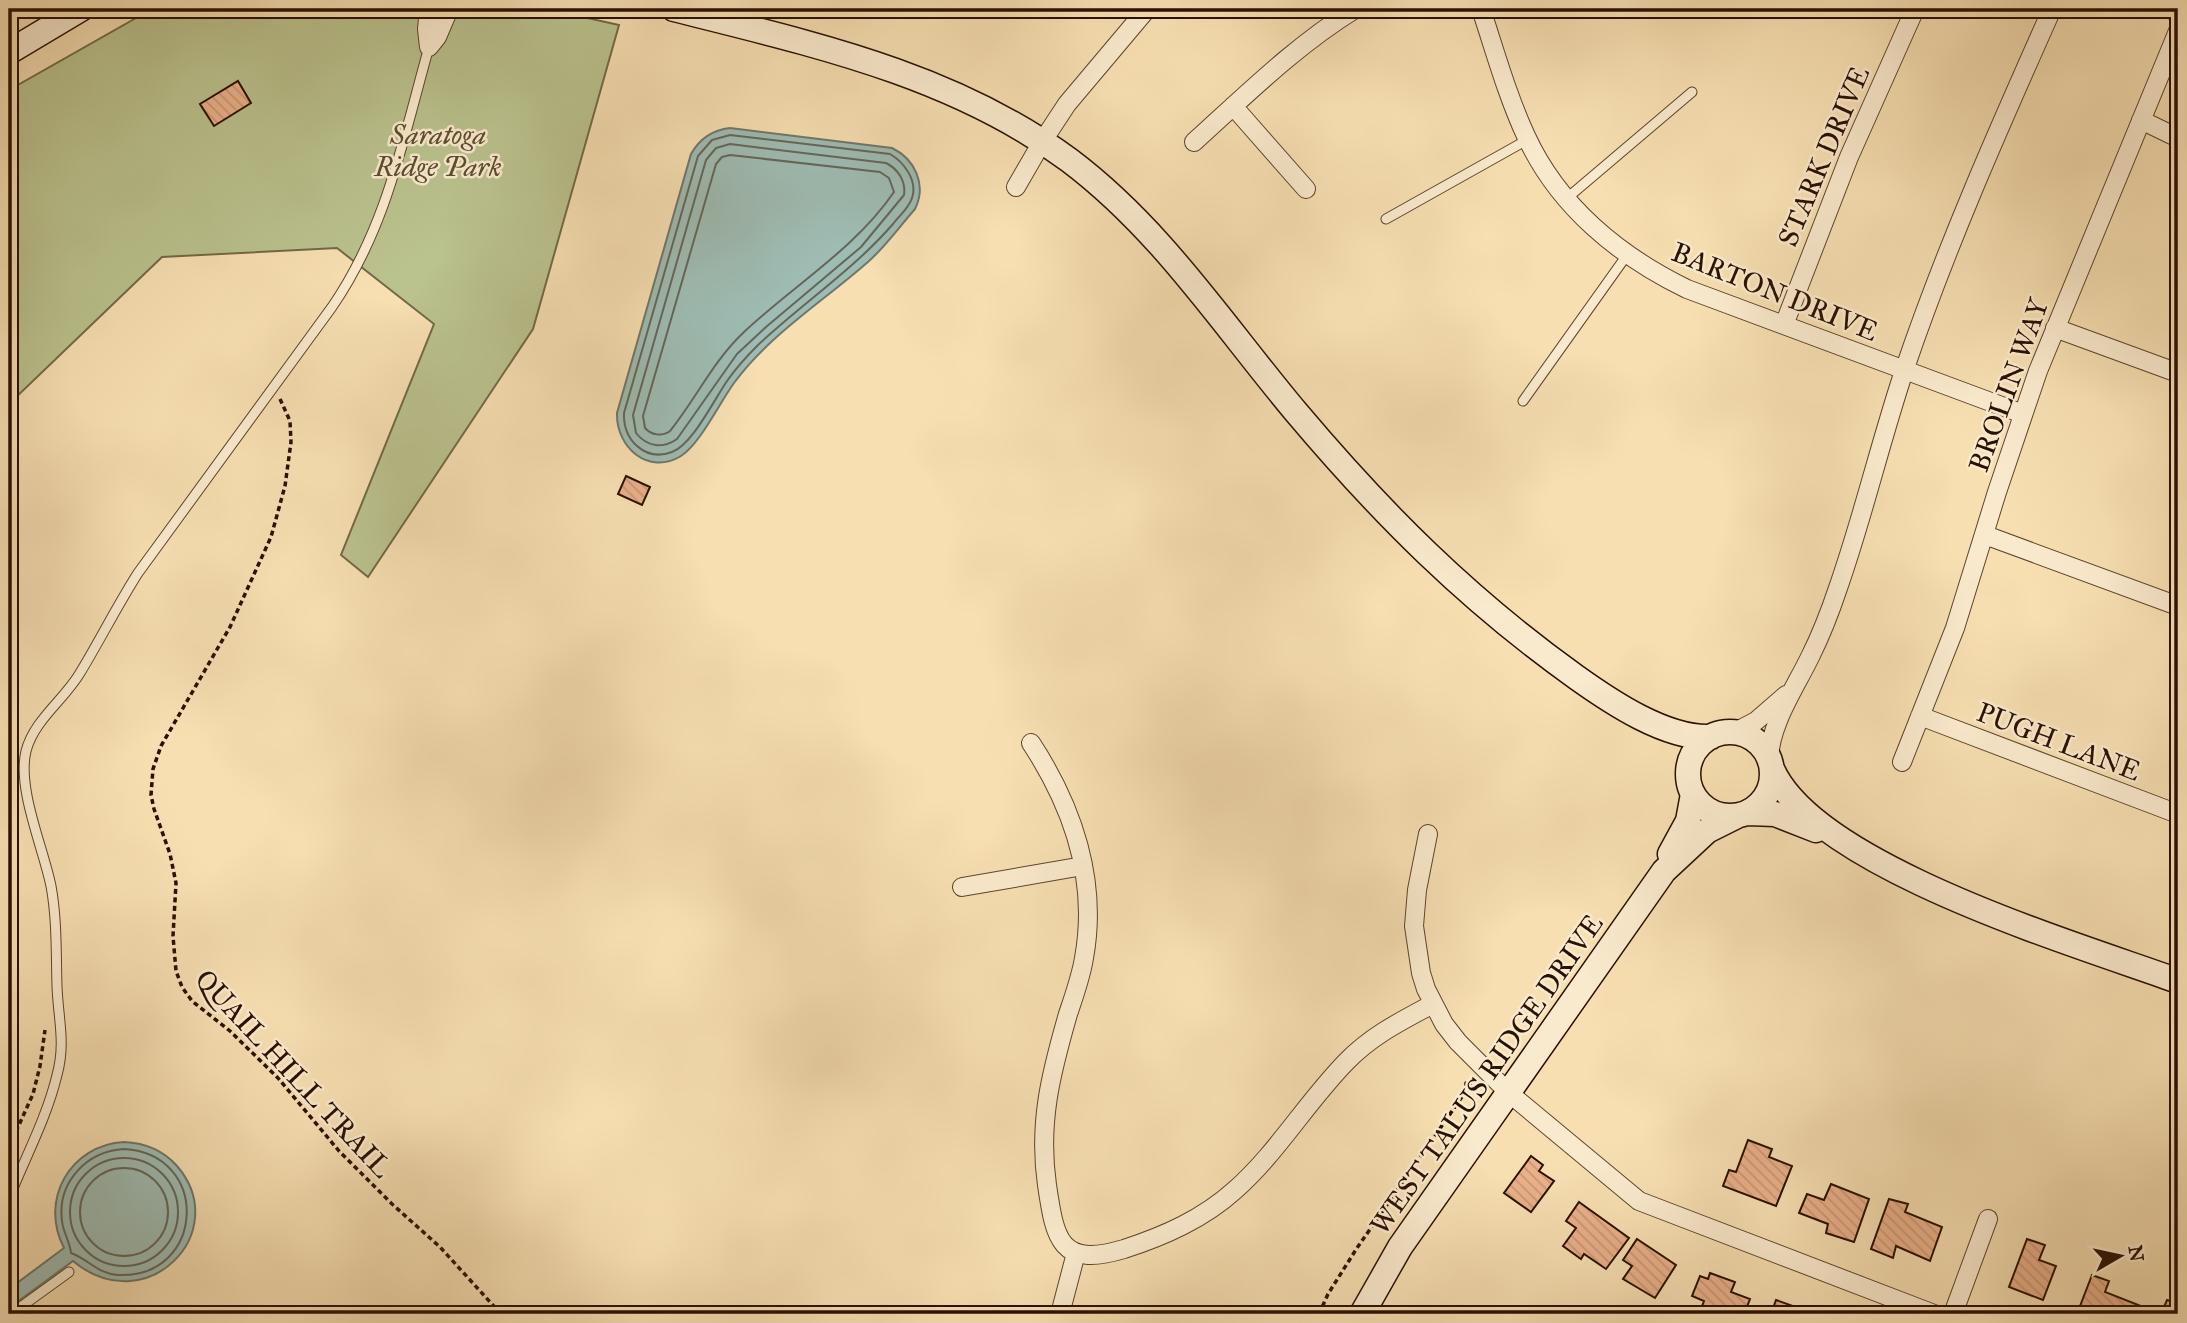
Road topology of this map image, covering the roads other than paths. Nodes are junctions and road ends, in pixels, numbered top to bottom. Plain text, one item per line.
1 (81, 9) edge
2 (429, 9) edge
3 (449, 9) edge
4 (674, 9) edge
5 (1355, 9) edge
6 (1481, 9) edge
7 (1915, 9) edge
8 (2052, 9) edge
9 (2170, 9) edge
10 (1142, 10) edge
11 (2178, 13) edge
12 (2178, 31) edge
13 (429, 47) junction
14 (9, 52) edge
15 (1692, 92) dead end
16 (1233, 106) junction
17 (2141, 120) junction
18 (2178, 138) edge
19 (1527, 140) junction
20 (1042, 142) junction
21 (1194, 142) dead end
22 (1016, 187) dead end
23 (1306, 189) dead end
24 (1566, 199) junction
25 (1387, 219) dead end
26 (1627, 255) junction
27 (1784, 325) junction
28 (2055, 328) junction
29 (1905, 370) junction
30 (2178, 373) edge
31 (1522, 401) dead end
32 (2023, 414) junction
33 (1985, 535) junction
34 (2178, 606) edge
35 (1797, 682) junction
36 (1632, 713) junction
37 (1920, 716) junction
38 (1722, 735) junction
39 (1031, 743) dead end
40 (1902, 761) dead end
41 (1771, 764) junction
42 (1691, 783) junction
43 (1742, 814) junction
44 (2178, 814) edge
45 (1830, 833) junction
46 (1428, 834) dead end
47 (1083, 866) junction
48 (1664, 871) junction
49 (962, 887) dead end
50 (2178, 981) edge
51 (1433, 1004) junction
52 (1509, 1093) junction
53 (9, 1198) edge
54 (1989, 1219) dead end
55 (1076, 1253) junction
56 (69, 1272) dead end
57 (11, 1314) edge
58 (1060, 1314) edge
59 (1362, 1314) edge
60 (1934, 1314) edge
61 (1953, 1314) edge

1 - 14 street
2 - 13 street
3 - 13 street
4 - 20 street
5 - 16 street
6 - 19 street, BARTON DRIVE
7 - 27 street, STARK DRIVE
8 - 29 street
9 - 11 street
10 - 20 street
12 - 17 street, BROLIN WAY
13 - 53 lane
15 - 24 lane
16 - 21 street
16 - 23 street
17 - 18 street
17 - 28 street, BROLIN WAY
19 - 24 street, BARTON DRIVE
19 - 25 lane
20 - 22 street
20 - 36 street
24 - 26 street, BARTON DRIVE
26 - 27 street, BARTON DRIVE
26 - 31 lane
27 - 29 street, BARTON DRIVE
28 - 30 street
28 - 32 street, BROLIN WAY
29 - 32 street, BARTON DRIVE
29 - 35 street
32 - 33 street, BROLIN WAY
33 - 34 street
33 - 37 street, BROLIN WAY
35 - 38 street
35 - 41 street
36 - 38 street
36 - 42 street
37 - 40 street, BROLIN WAY
37 - 44 street, PUGH LANE
38 - 41 street
38 - 42 street
39 - 47 street
41 - 43 street
41 - 45 street
42 - 43 street
42 - 48 street, WEST TALUS RIDGE DRIVE
43 - 45 street
43 - 48 street, WEST TALUS RIDGE DRIVE
45 - 50 street
46 - 51 street
47 - 49 street
47 - 55 street
48 - 52 street, WEST TALUS RIDGE DRIVE
51 - 52 street
51 - 55 street
52 - 59 street, WEST TALUS RIDGE DRIVE
52 - 60 street
54 - 61 street
55 - 58 street
56 - 57 lane

